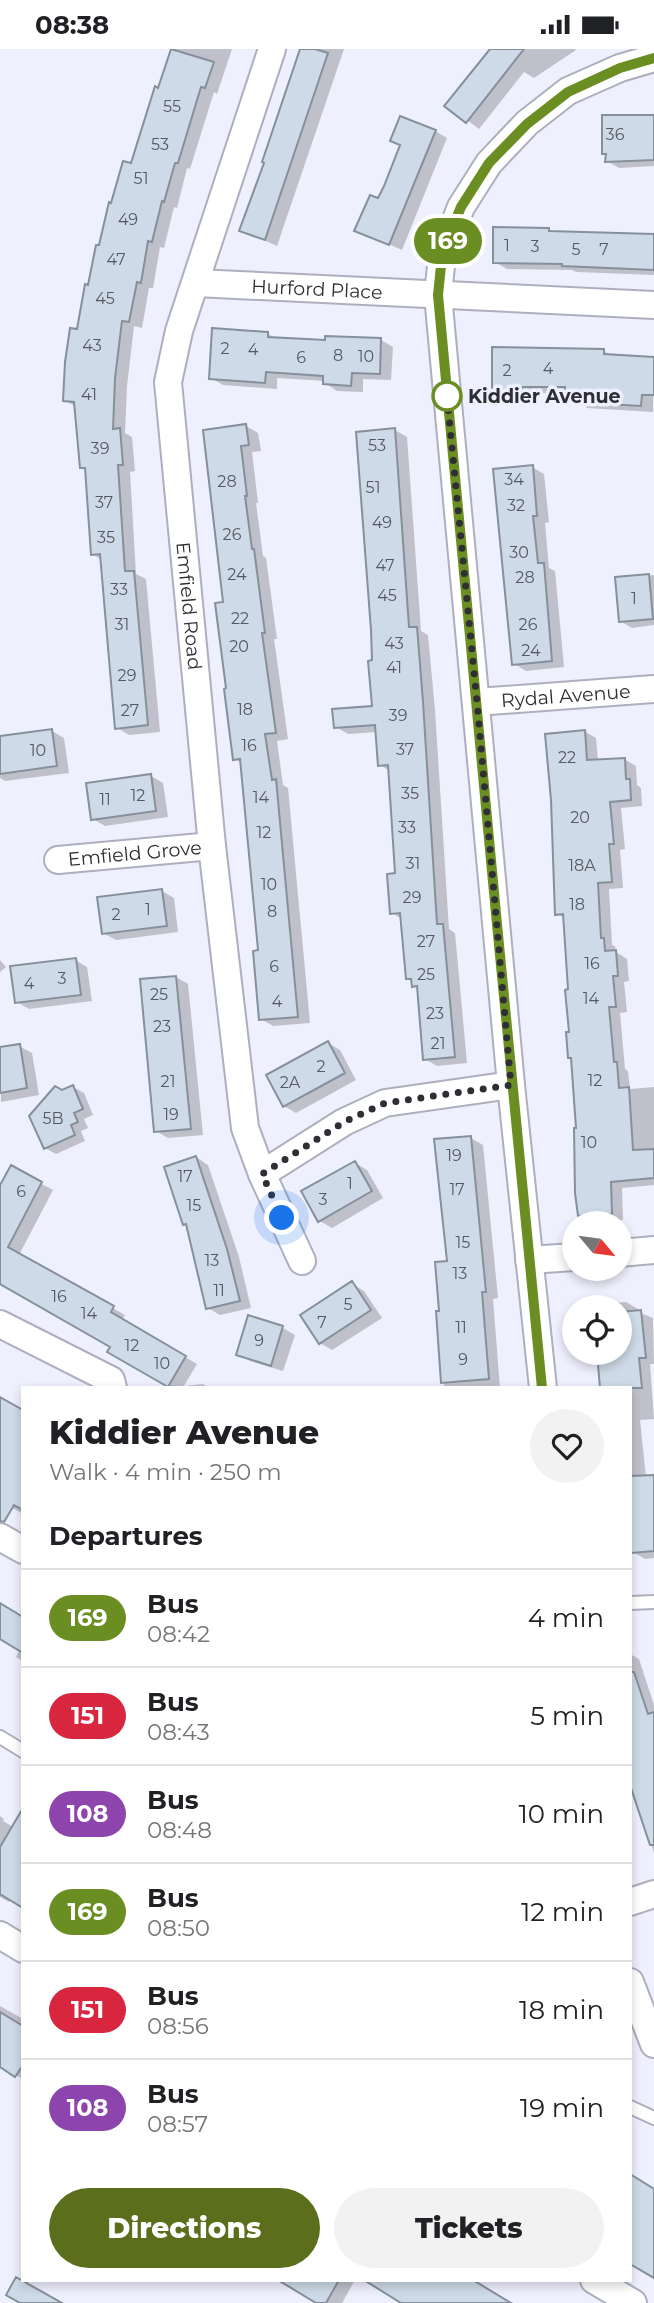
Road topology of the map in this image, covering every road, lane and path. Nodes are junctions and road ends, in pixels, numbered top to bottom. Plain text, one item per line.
1 (272, 49) edge
2 (654, 58) edge
3 (196, 283) junction
4 (438, 295) junction
5 (654, 305) edge
6 (654, 689) edge
7 (477, 702) junction
8 (212, 846) junction
9 (58, 860) dead end
10 (511, 1085) junction
11 (262, 1174) junction
12 (654, 1250) edge
13 (632, 1252) edge
14 (562, 1258) edge
15 (302, 1261) dead end
16 (530, 1261) junction
17 (0, 1324) edge
18 (112, 1386) edge
19 (542, 1386) edge
20 (0, 1537) edge
21 (21, 1549) edge
22 (654, 1602) edge
23 (632, 1603) edge
24 (0, 1737) edge
25 (21, 1750) edge
26 (654, 1894) edge
27 (632, 1901) edge
28 (0, 1935) edge
29 (21, 1948) edge
30 (632, 1987) edge
31 (654, 2044) edge
32 (632, 2108) edge
33 (654, 2117) edge
34 (597, 2282) edge
35 (633, 2303) edge

1 - 3 street, Emfield Road
2 - 4 street
3 - 4 street, Hurford Place
3 - 8 street, Emfield Road
4 - 5 street
4 - 7 street
6 - 7 street, Rydal Avenue
7 - 10 street
8 - 9 street, Emfield Grove
8 - 11 street, Emfield Road
10 - 11 street
10 - 16 street
11 - 15 street, Emfield Road
12 - 13 street
14 - 16 street
16 - 19 street
17 - 18 street
20 - 21 street
22 - 23 lane
24 - 25 lane
26 - 27 street
28 - 29 street
30 - 31 street
32 - 33 lane
34 - 35 street

